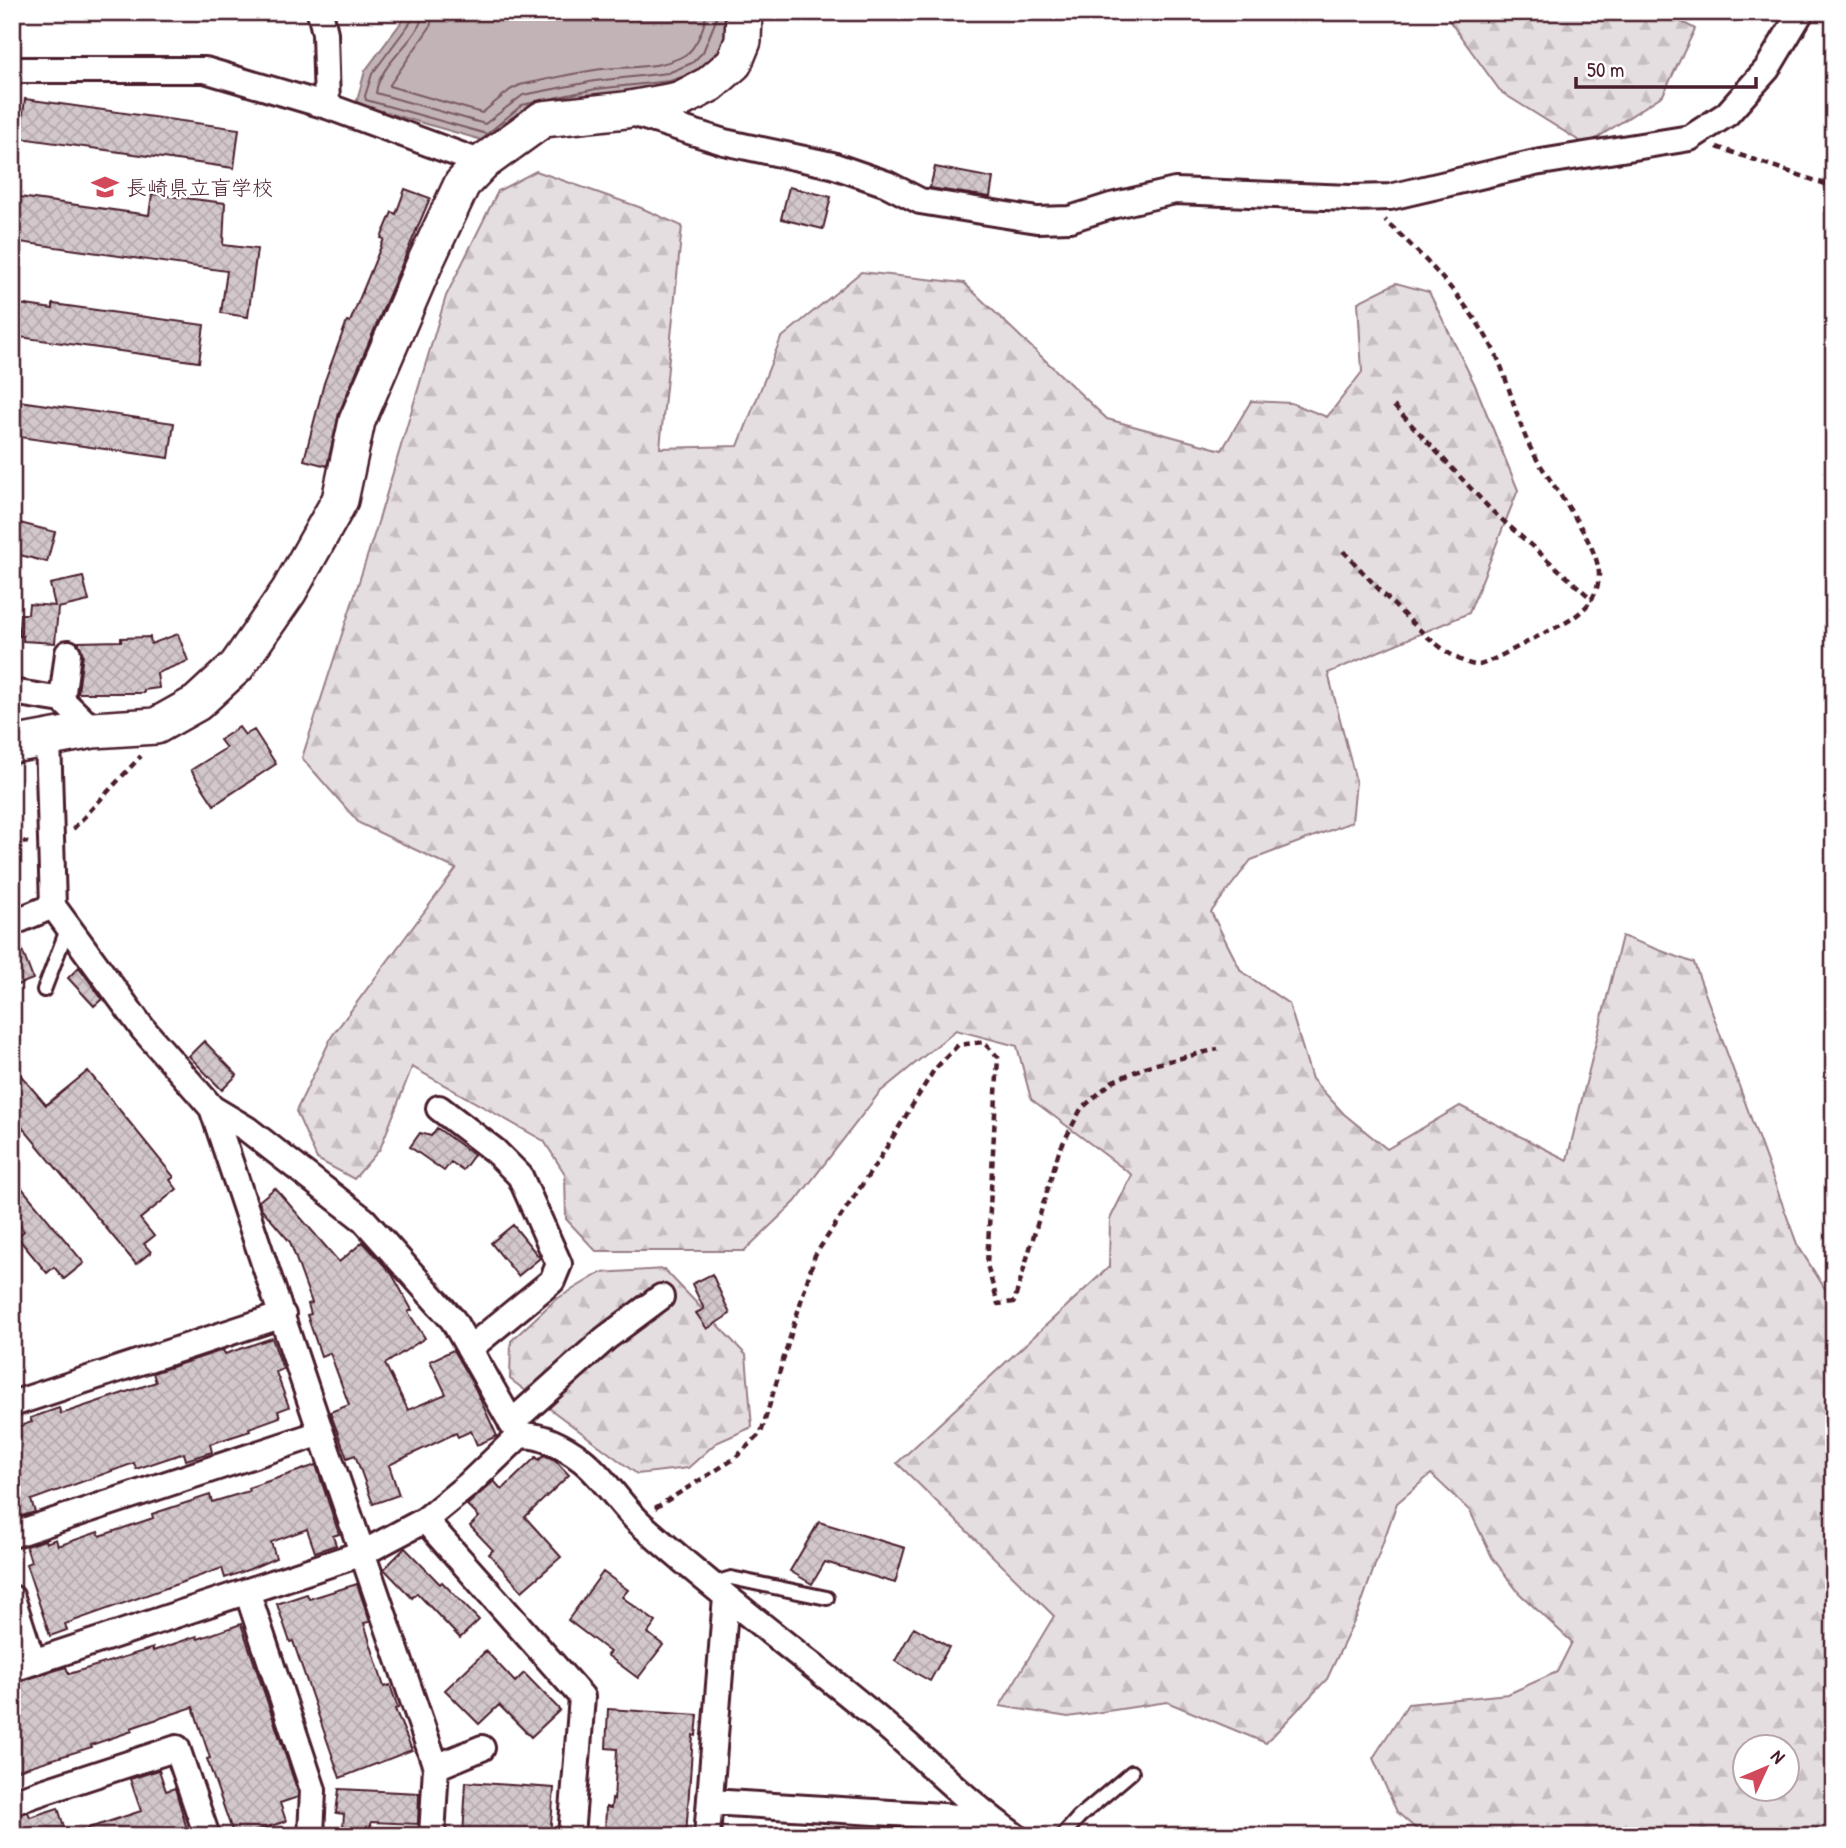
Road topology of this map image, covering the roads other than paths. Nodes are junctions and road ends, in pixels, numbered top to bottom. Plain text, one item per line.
1 (320, 12) edge
2 (744, 12) edge
3 (1801, 12) edge
4 (12, 70) edge
5 (327, 106) junction
6 (625, 110) junction
7 (482, 163) junction
8 (68, 653) dead end
9 (12, 692) edge
10 (62, 700) junction
11 (93, 730) junction
12 (48, 737) junction
13 (12, 745) edge
14 (53, 906) junction
15 (12, 923) edge
16 (68, 927) junction
17 (44, 990) dead end
18 (212, 1108) junction
19 (439, 1108) dead end
20 (661, 1297) dead end
21 (283, 1315) junction
22 (469, 1349) junction
23 (12, 1404) edge
24 (515, 1429) junction
25 (321, 1433) junction
26 (425, 1520) junction
27 (12, 1535) edge
28 (363, 1553) junction
29 (247, 1591) junction
30 (719, 1591) junction
31 (12, 1598) edge
32 (827, 1598) dead end
33 (23, 1665) edge
34 (482, 1748) dead end
35 (436, 1767) junction
36 (1132, 1772) dead end
37 (12, 1802) edge
38 (710, 1802) junction
39 (992, 1819) junction
40 (207, 1836) edge
41 (311, 1836) edge
42 (432, 1836) edge
43 (571, 1836) edge
44 (707, 1836) edge
45 (1015, 1836) edge
46 (1062, 1836) edge

1 - 5 street
2 - 6 street
3 - 6 street
4 - 5 street
5 - 7 street
6 - 7 street
7 - 11 street
8 - 10 street
9 - 10 street
10 - 11 street
11 - 12 street
12 - 13 street
12 - 14 street
14 - 15 street
14 - 16 street
16 - 17 lane
16 - 18 street
18 - 21 street
18 - 22 street
19 - 22 street
20 - 24 street
21 - 23 street
21 - 25 street
22 - 24 street
24 - 26 street
24 - 30 street
25 - 27 street
25 - 28 street
26 - 28 street
26 - 43 street
28 - 29 street
28 - 35 street
29 - 33 street
29 - 41 street
30 - 32 lane
30 - 38 street
30 - 39 street
31 - 33 street
34 - 35 street
35 - 42 street
36 - 46 lane
37 - 40 street
38 - 39 street
38 - 44 street
39 - 45 street

